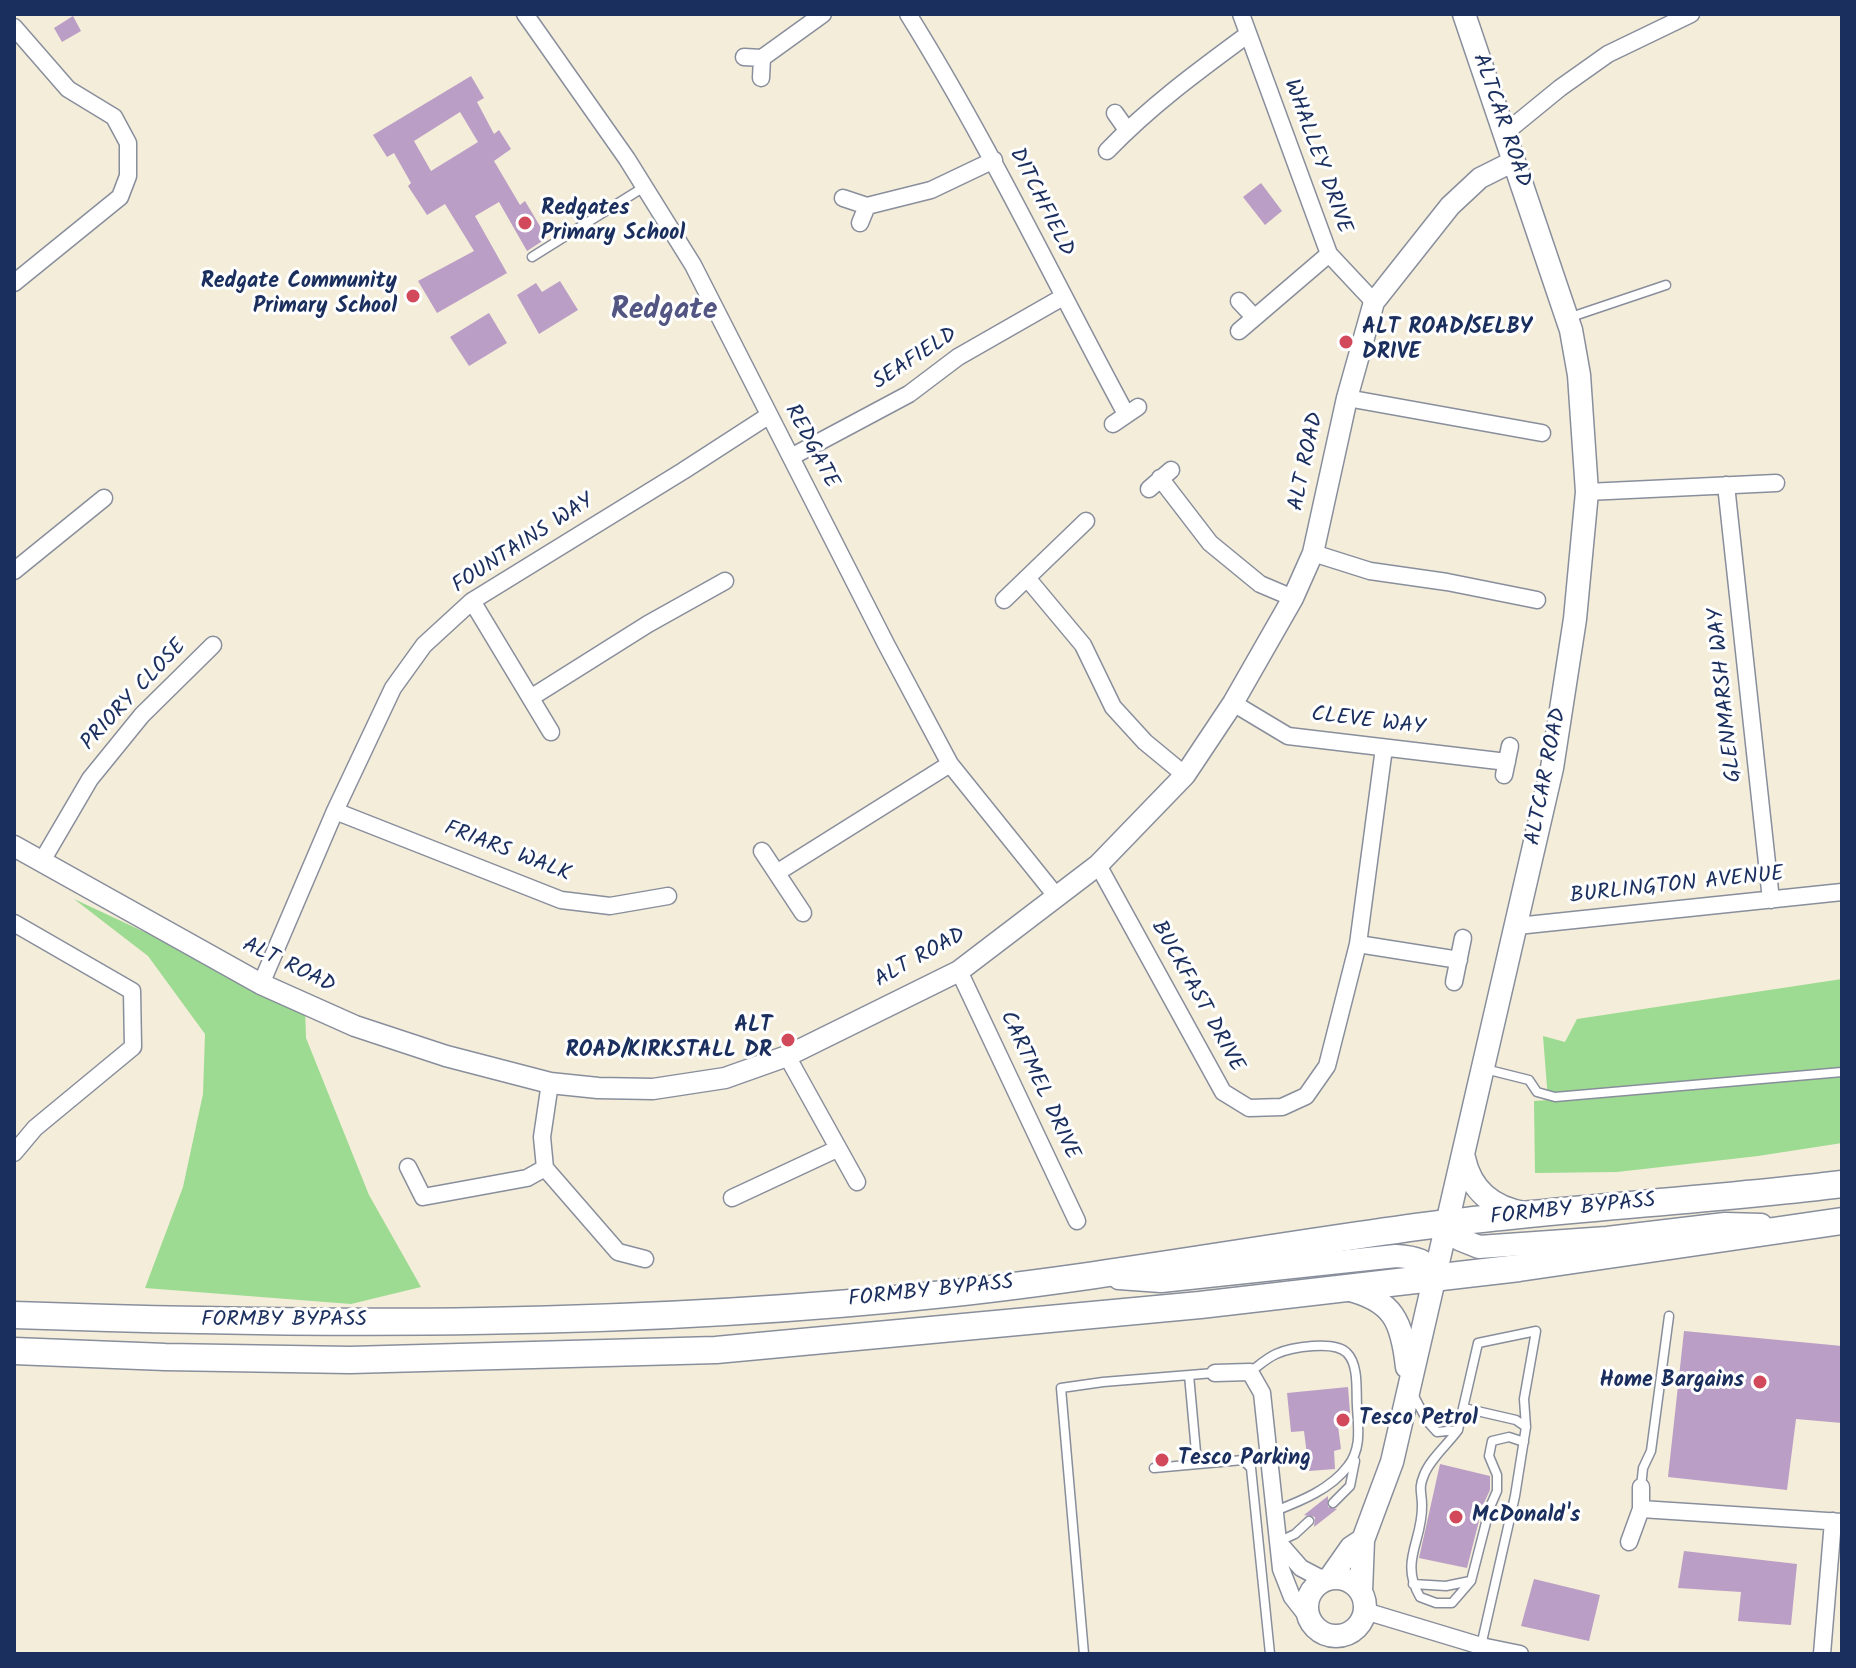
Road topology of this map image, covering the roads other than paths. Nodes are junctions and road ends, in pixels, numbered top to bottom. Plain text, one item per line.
1 (525, 14) edge
2 (823, 14) edge
3 (908, 14) edge
4 (1241, 14) edge
5 (1464, 14) edge
6 (1691, 14) edge
7 (15, 33) edge
8 (1247, 35) junction
9 (744, 57) dead end
10 (762, 58) junction
11 (761, 78) dead end
12 (1115, 113) dead end
13 (1127, 130) junction
14 (1505, 133) junction
15 (1107, 151) dead end
16 (994, 160) junction
17 (1514, 161) junction
18 (644, 187) junction
19 (843, 198) dead end
20 (867, 206) junction
21 (860, 223) dead end
22 (1329, 254) junction
23 (532, 257) dead end
24 (14, 283) edge
25 (1666, 285) dead end
26 (1063, 297) junction
27 (1239, 301) dead end
28 (1374, 302) junction
29 (1254, 317) junction
30 (1567, 318) junction
31 (1239, 331) dead end
32 (1347, 398) junction
33 (1126, 415) dead end
34 (768, 416) junction
35 (1542, 433) dead end
36 (791, 457) junction
37 (1160, 479) dead end
38 (1776, 483) dead end
39 (1726, 485) junction
40 (1587, 492) junction
41 (104, 498) dead end
42 (75, 500) dead end
43 (86, 515) junction
44 (1086, 521) dead end
45 (1313, 553) junction
46 (14, 571) edge
47 (1027, 578) junction
48 (725, 581) dead end
49 (1293, 598) junction
50 (1004, 600) dead end
51 (1537, 600) dead end
52 (472, 601) junction
53 (213, 645) dead end
54 (532, 697) junction
55 (1233, 703) junction
56 (551, 732) dead end
57 (1384, 748) junction
58 (1507, 761) dead end
59 (950, 764) junction
60 (1185, 775) junction
61 (335, 811) junction
62 (14, 846) edge
63 (762, 851) dead end
64 (42, 861) junction
65 (1098, 865) junction
66 (778, 872) junction
67 (1842, 892) edge
68 (668, 896) dead end
69 (1057, 897) junction
70 (1771, 900) junction
71 (803, 913) dead end
72 (14, 923) edge
73 (1517, 926) junction
74 (1463, 938) dead end
75 (1358, 944) junction
76 (1459, 960) junction
77 (959, 971) junction
78 (1454, 982) dead end
79 (261, 984) junction
80 (787, 1056) junction
81 (1485, 1069) junction
82 (1842, 1072) edge
83 (550, 1083) junction
84 (837, 1149) junction
85 (14, 1153) edge
86 (1464, 1157) junction
87 (408, 1167) dead end
88 (545, 1168) junction
89 (857, 1182) dead end
90 (1842, 1184) edge
91 (732, 1198) dead end
92 (1537, 1214) junction
93 (1077, 1221) dead end
94 (1842, 1221) edge
95 (1449, 1223) junction
96 (1802, 1227) junction
97 (645, 1259) dead end
98 (1086, 1276) junction
99 (1436, 1277) junction
100 (1342, 1289) junction
101 (14, 1315) edge
102 (1669, 1316) dead end
103 (14, 1351) edge
104 (1250, 1372) junction
105 (1215, 1373) joint
106 (1189, 1375) junction
107 (1409, 1385) junction
108 (1524, 1399) junction
109 (1464, 1408) junction
110 (1516, 1420) junction
111 (1526, 1427) junction
112 (1458, 1430) junction
113 (1524, 1442) junction
114 (1357, 1452) junction
115 (1197, 1463) junction
116 (1154, 1468) dead end
117 (1641, 1487) joint
118 (1333, 1503) dead end
119 (1641, 1509) junction
120 (1275, 1511) junction
121 (1309, 1521) dead end
122 (1838, 1522) edge
123 (1363, 1540) junction
124 (1280, 1542) junction
125 (1629, 1542) dead end
126 (1327, 1579) junction
127 (1471, 1581) junction
128 (1413, 1584) junction
129 (1360, 1611) junction
130 (1313, 1624) junction
131 (1481, 1646) junction
132 (1084, 1654) edge
133 (1270, 1654) edge
134 (1326, 1654) edge
135 (1350, 1654) edge
136 (1520, 1654) edge
137 (1822, 1654) edge

1 - 18 street, REDGATE
2 - 10 street
3 - 16 street, DITCHFIELD
4 - 8 street, WHALLEY DRIVE
5 - 14 main road, ALTCAR ROAD
6 - 14 street
7 - 24 street
8 - 13 street
8 - 22 street, WHALLEY DRIVE
9 - 10 street
10 - 11 street
12 - 13 street
13 - 15 street
14 - 17 main road, ALTCAR ROAD
16 - 20 street
16 - 26 street, DITCHFIELD
17 - 28 street, ALT ROAD
17 - 30 main road, ALTCAR ROAD
18 - 23 lane
18 - 34 street, REDGATE
19 - 20 street
20 - 21 street
22 - 28 street, WHALLEY DRIVE
22 - 29 street
25 - 30 lane
26 - 33 street, DITCHFIELD
26 - 36 street, SEAFIELD
27 - 29 street
28 - 32 street, ALT ROAD
29 - 31 street
30 - 40 main road, ALTCAR ROAD
32 - 35 street
32 - 45 street, ALT ROAD
34 - 36 street, REDGATE
34 - 52 street, FOUNTAINS WAY
36 - 59 street, REDGATE
37 - 49 street
38 - 39 street
39 - 40 street
39 - 70 street, GLENMARSH WAY
40 - 73 main road, ALTCAR ROAD
41 - 43 street
42 - 43 street
43 - 46 street
44 - 47 street
45 - 49 street, ALT ROAD
45 - 51 street
47 - 50 street
47 - 60 street
48 - 54 street
49 - 55 street, ALT ROAD
52 - 54 street
52 - 61 street, FOUNTAINS WAY
53 - 64 street, PRIORY CLOSE
54 - 56 street
55 - 57 street, CLEVE WAY
55 - 60 street, ALT ROAD
57 - 58 street, CLEVE WAY
57 - 75 street, BUCKFAST DRIVE
59 - 66 street
59 - 69 street, REDGATE
60 - 65 street, ALT ROAD
61 - 68 street, FRIARS WALK
61 - 79 street, FOUNTAINS WAY
62 - 64 street, ALT ROAD
63 - 66 street
64 - 79 street, ALT ROAD
65 - 69 street, ALT ROAD
65 - 75 street, BUCKFAST DRIVE
66 - 71 street
67 - 70 street, BURLINGTON AVENUE
69 - 77 street, ALT ROAD
70 - 73 street, BURLINGTON AVENUE
72 - 85 street
73 - 81 main road, ALTCAR ROAD
74 - 76 street
75 - 76 street
76 - 78 street
77 - 80 street, ALT ROAD
77 - 93 street, CARTMEL DRIVE
79 - 83 street, ALT ROAD
80 - 83 street, ALT ROAD
80 - 84 street
81 - 82 lane
81 - 86 main road, ALTCAR ROAD
83 - 88 street
84 - 89 street
84 - 91 street
86 - 92 main road
86 - 95 main road, ALTCAR ROAD
87 - 88 street
88 - 97 street
90 - 92 highway, FORMBY BYPASS
92 - 95 highway, FORMBY BYPASS
94 - 96 highway, FORMBY BYPASS
95 - 96 main road
95 - 98 highway, FORMBY BYPASS
95 - 99 main road, ALTCAR ROAD
96 - 99 highway, FORMBY BYPASS
98 - 99 main road
98 - 101 highway, FORMBY BYPASS
99 - 100 highway, FORMBY BYPASS
99 - 107 main road, ALTCAR ROAD
100 - 103 highway, FORMBY BYPASS
100 - 107 main road
102 - 117 lane
104 - 105 street
104 - 114 lane
104 - 120 street
105 - 106 lane
106 - 115 lane
106 - 132 lane
107 - 112 lane
107 - 123 main road, ALTCAR ROAD
108 - 109 lane
108 - 110 lane
108 - 111 lane
109 - 110 lane
109 - 112 lane
110 - 111 lane
111 - 113 lane
112 - 128 lane
113 - 127 lane
113 - 131 lane
114 - 118 lane
114 - 120 lane
115 - 116 lane
115 - 133 lane
117 - 119 street
119 - 122 street
119 - 125 street
120 - 124 street
121 - 124 lane
122 - 137 street
123 - 126 main road, ALTCAR ROAD
123 - 129 main road, ALTCAR ROAD
124 - 126 street
124 - 130 street
126 - 129 main road
126 - 130 main road
127 - 128 lane
127 - 128 lane
129 - 130 main road
129 - 131 street
129 - 135 main road, ALTCAR ROAD
130 - 134 main road
131 - 136 street

